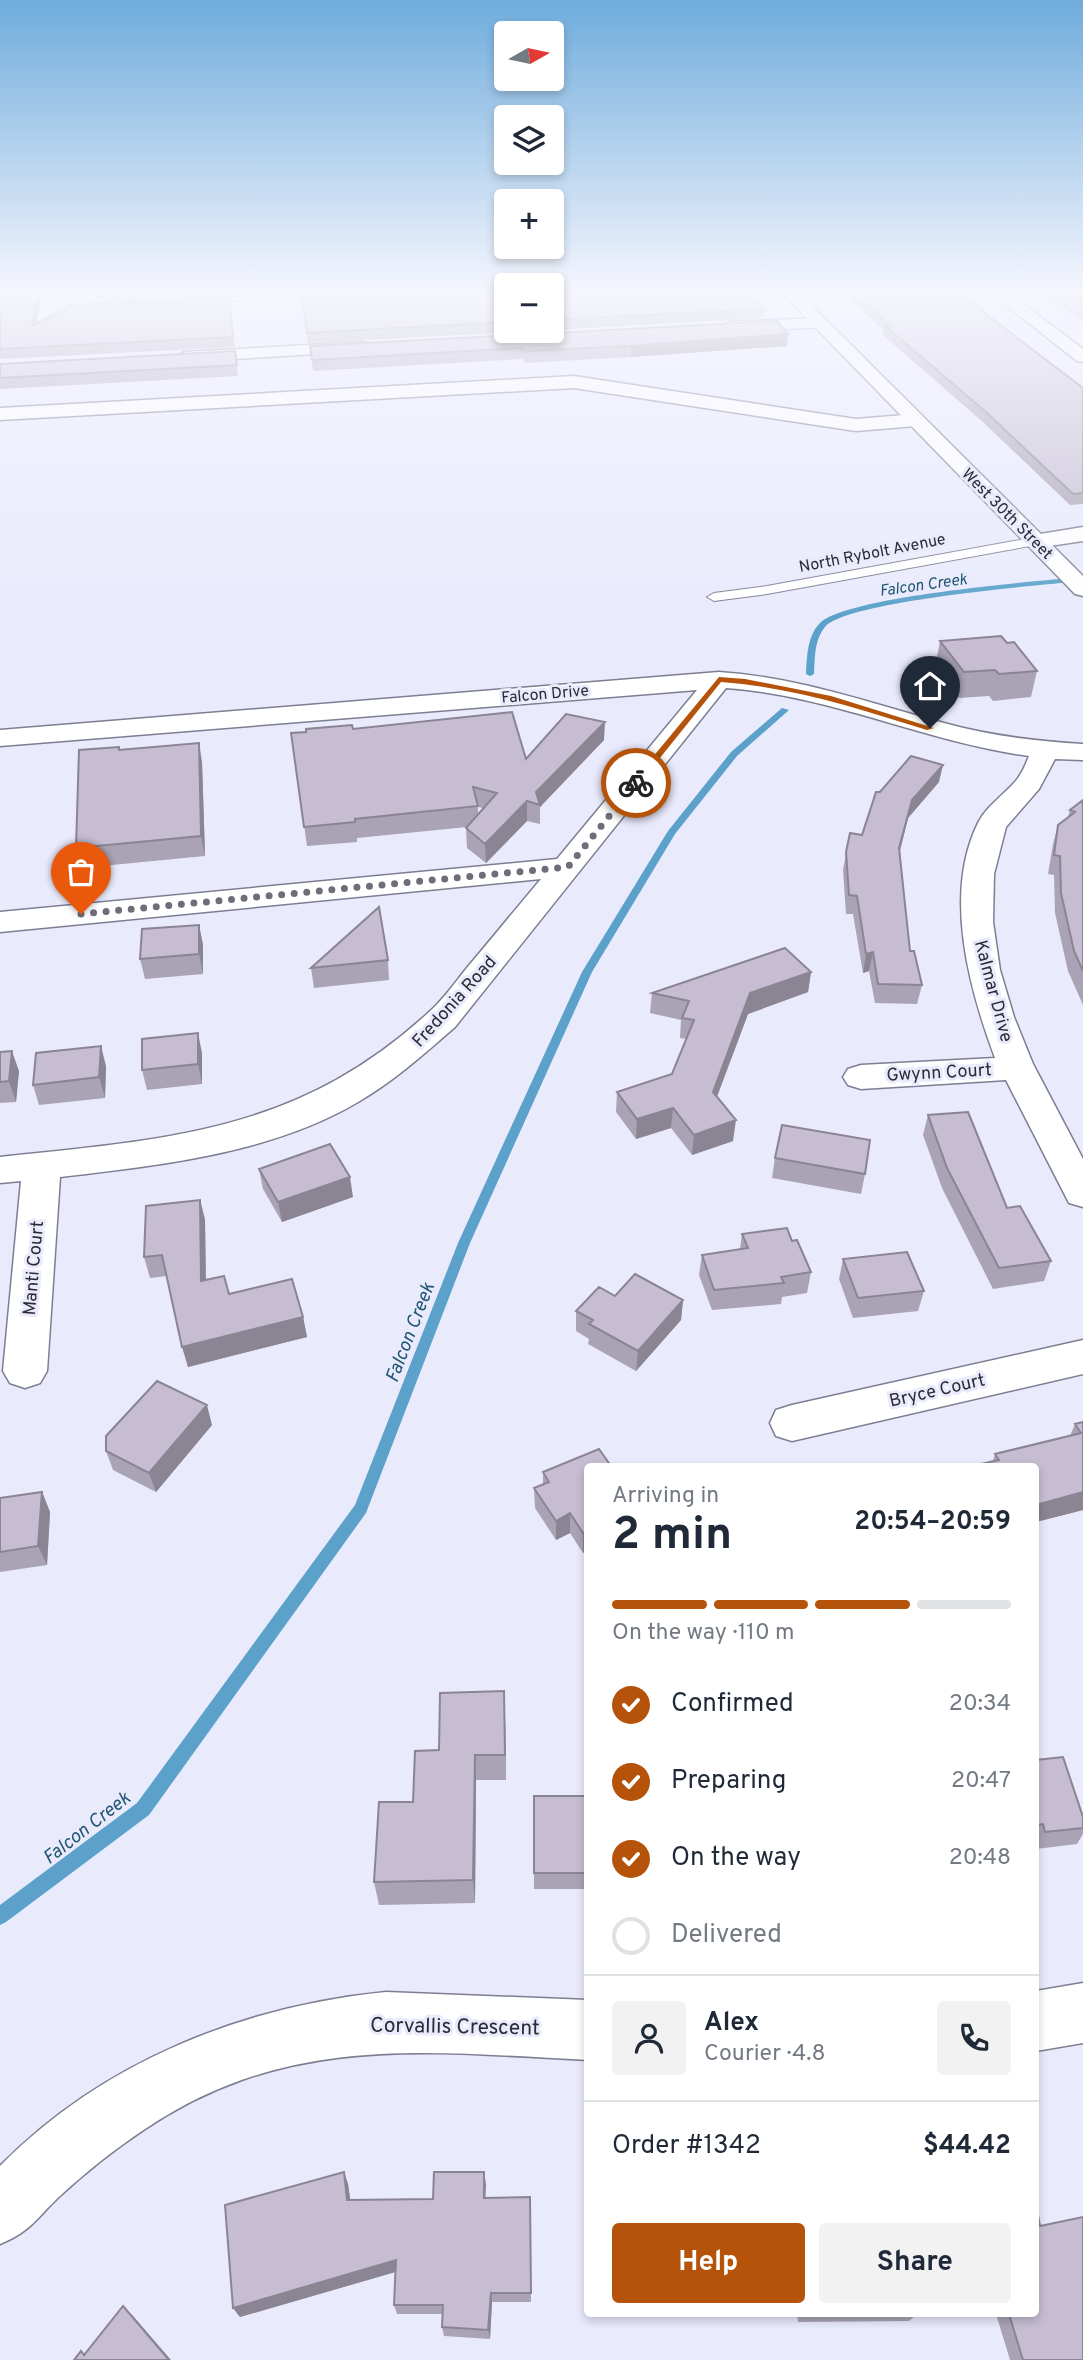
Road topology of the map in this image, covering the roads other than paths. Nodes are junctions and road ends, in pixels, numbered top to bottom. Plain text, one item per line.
1 (285, 398) edge
2 (680, 398) edge
3 (894, 398) edge
4 (0, 414) edge
5 (916, 420) junction
6 (1083, 534) edge
7 (1036, 541) junction
8 (1083, 589) edge
9 (714, 597) dead end
10 (719, 680) junction
11 (0, 738) edge
12 (1045, 750) junction
13 (1083, 752) edge
14 (568, 867) junction
15 (0, 922) edge
16 (1018, 1068) junction
17 (861, 1077) dead end
18 (42, 1165) junction
19 (0, 1170) edge
20 (1083, 1193) edge
21 (1083, 1357) edge
22 (24, 1371) dead end
23 (792, 1423) dead end
24 (1083, 2013) edge
25 (1039, 2020) edge
26 (584, 2030) edge
27 (0, 2212) edge

1 - 4 street
2 - 5 street
3 - 5 street, West 30th Street
5 - 7 street, West 30th Street
6 - 7 street
7 - 8 street, West 30th Street
7 - 9 lane, North Rybolt Avenue
10 - 11 street, Falcon Drive
10 - 12 street, Falcon Drive
10 - 14 street, Fredonia Road
12 - 13 street, Falcon Drive
12 - 16 street, Kalmar Drive
14 - 15 street
14 - 18 street, Fredonia Road
16 - 17 street, Gwynn Court
16 - 20 street, Kalmar Drive
18 - 19 street, Fredonia Road
18 - 22 street, Manti Court
21 - 23 street, Bryce Court
24 - 25 street
26 - 27 street, Corvallis Crescent

